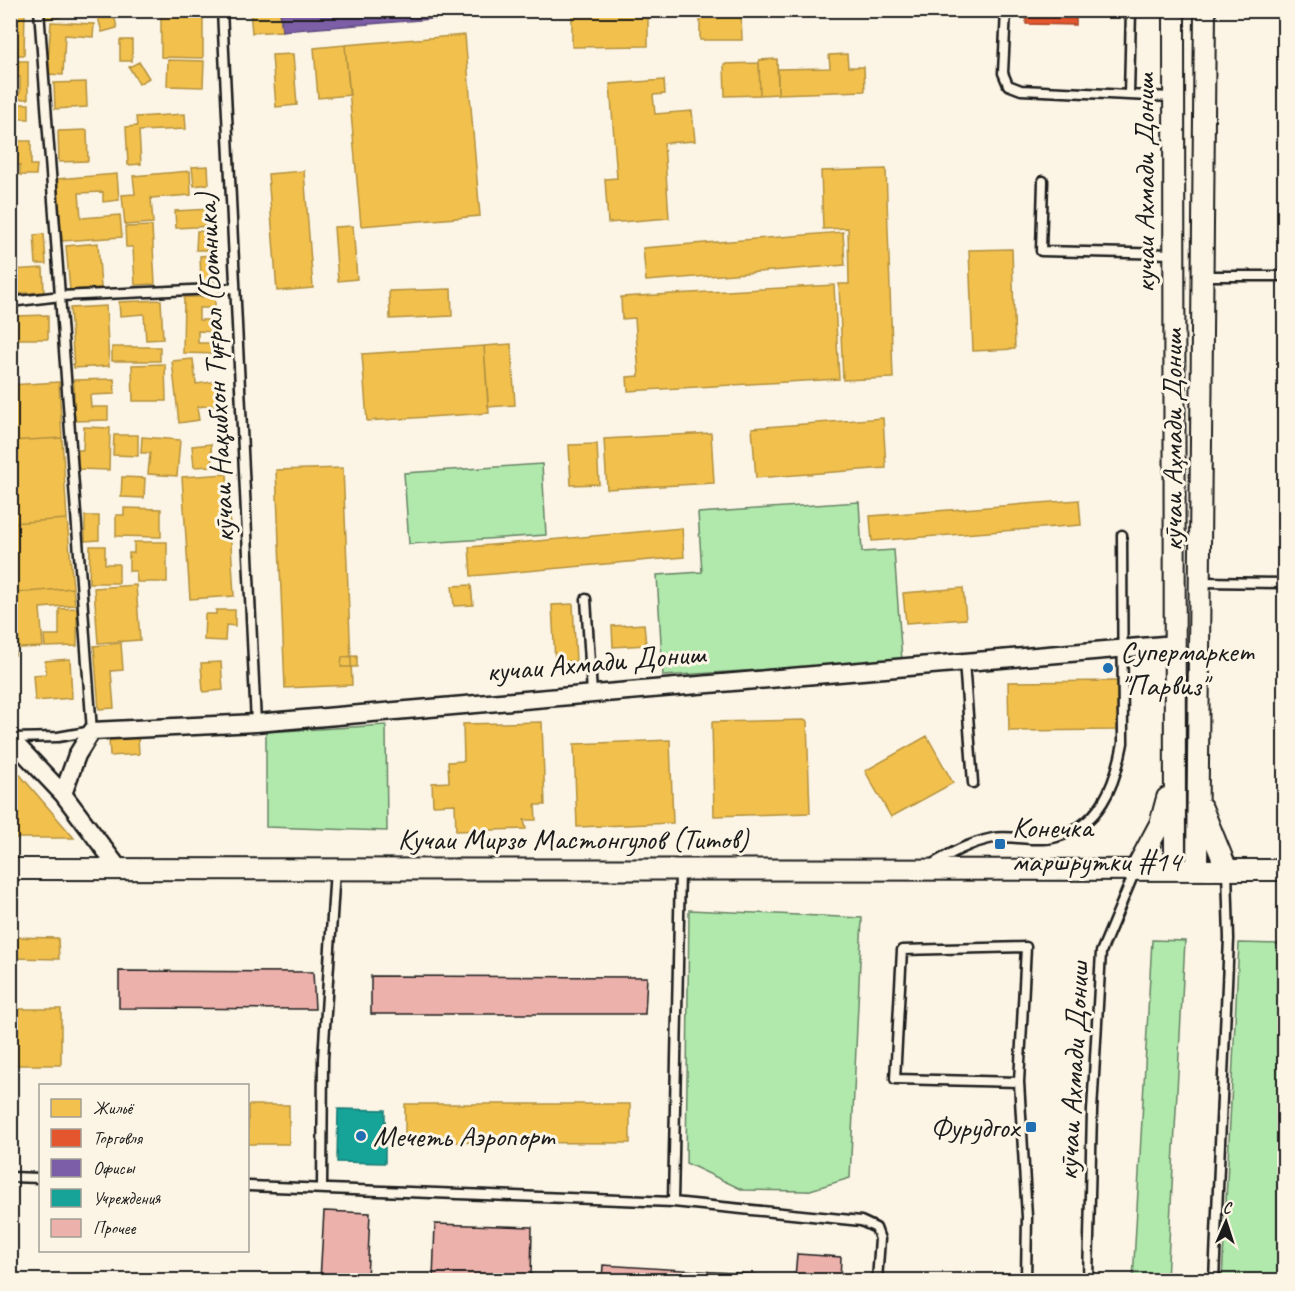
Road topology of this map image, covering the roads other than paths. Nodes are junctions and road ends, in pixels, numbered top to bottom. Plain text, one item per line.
1 (39, 10) edge
2 (222, 10) edge
3 (1006, 10) edge
4 (1131, 10) edge
5 (1174, 10) edge
6 (1204, 10) edge
7 (1129, 95) junction
8 (1172, 97) junction
9 (1044, 181) dead end
10 (1174, 254) junction
11 (1203, 276) junction
12 (1284, 276) edge
13 (235, 288) junction
14 (61, 296) junction
15 (10, 302) edge
16 (1122, 535) dead end
17 (1201, 582) junction
18 (1284, 583) edge
19 (586, 598) dead end
20 (1175, 644) junction
21 (1125, 648) junction
22 (964, 661) junction
23 (592, 693) junction
24 (255, 723) junction
25 (92, 731) junction
26 (10, 738) edge
27 (1173, 776) junction
28 (1197, 778) junction
29 (973, 783) dead end
30 (63, 794) junction
31 (10, 869) edge
32 (335, 869) junction
33 (923, 869) junction
34 (1136, 869) junction
35 (120, 870) junction
36 (681, 870) junction
37 (1175, 870) junction
38 (1197, 870) junction
39 (1227, 870) junction
40 (1284, 870) edge
41 (1019, 1082) junction
42 (10, 1177) edge
43 (39, 1178) edge
44 (249, 1186) edge
45 (322, 1189) junction
46 (673, 1202) junction
47 (1088, 1269) junction
48 (877, 1281) edge
49 (1026, 1281) edge
50 (1088, 1281) edge
51 (1093, 1281) edge
52 (1214, 1281) edge

1 - 14 lane
2 - 13 lane, кӯчаи Нақибхон Туғрал (Ботника)
3 - 7 lane
4 - 7 lane
5 - 8 street, кучаи Ахмади Дониш
6 - 11 street, кӯчаи Аҳмади Дониш
7 - 8 lane
8 - 10 street, кучаи Ахмади Дониш
9 - 10 lane
10 - 20 street, кучаи Ахмади Дониш
11 - 12 lane
11 - 17 street, кӯчаи Аҳмади Дониш
13 - 14 lane
13 - 24 lane, кӯчаи Нақибхон Туғрал (Ботника)
14 - 15 lane
14 - 25 lane
16 - 21 lane
17 - 18 lane
17 - 28 street, кӯчаи Аҳмади Дониш
19 - 23 lane
20 - 21 street, кучаи Ахмади Дониш
20 - 27 street, кучаи Ахмади Дониш
21 - 22 street, кучаи Ахмади Дониш
21 - 33 lane
22 - 23 street, кучаи Ахмади Дониш
22 - 29 lane
23 - 24 street, кучаи Ахмади Дониш
24 - 25 street, кучаи Ахмади Дониш
25 - 26 lane
25 - 30 street
26 - 30 street
27 - 34 street
27 - 37 street, кучаи Ахмади Дониш
28 - 38 street, кӯчаи Аҳмади Дониш
28 - 39 street
30 - 35 street
31 - 35 street, Кучаи Мирзо Мастонгулов (Титов)
32 - 35 street, Кучаи Мирзо Мастонгулов (Титов)
32 - 36 street, Кучаи Мирзо Мастонгулов (Титов)
32 - 45 lane
33 - 34 street, Кучаи Мирзо Мастонгулов (Титов)
33 - 36 street, Кучаи Мирзо Мастонгулов (Титов)
34 - 37 street, Кучаи Мирзо Мастонгулов (Титов)
34 - 47 lane, кӯчаи Ахмади Дониш
36 - 46 lane
37 - 38 street, Кучаи Мирзо Мастонгулов (Титов)
38 - 39 street, Кучаи Мирзо Мастонгулов (Титов)
39 - 40 street, Кучаи Мирзо Мастонгулов (Титов)
39 - 52 lane
41 - 41 lane
41 - 49 lane
42 - 43 lane
44 - 45 lane
45 - 46 lane
46 - 48 lane
47 - 50 lane
47 - 51 lane, кӯчаи Ахмади Дониш

